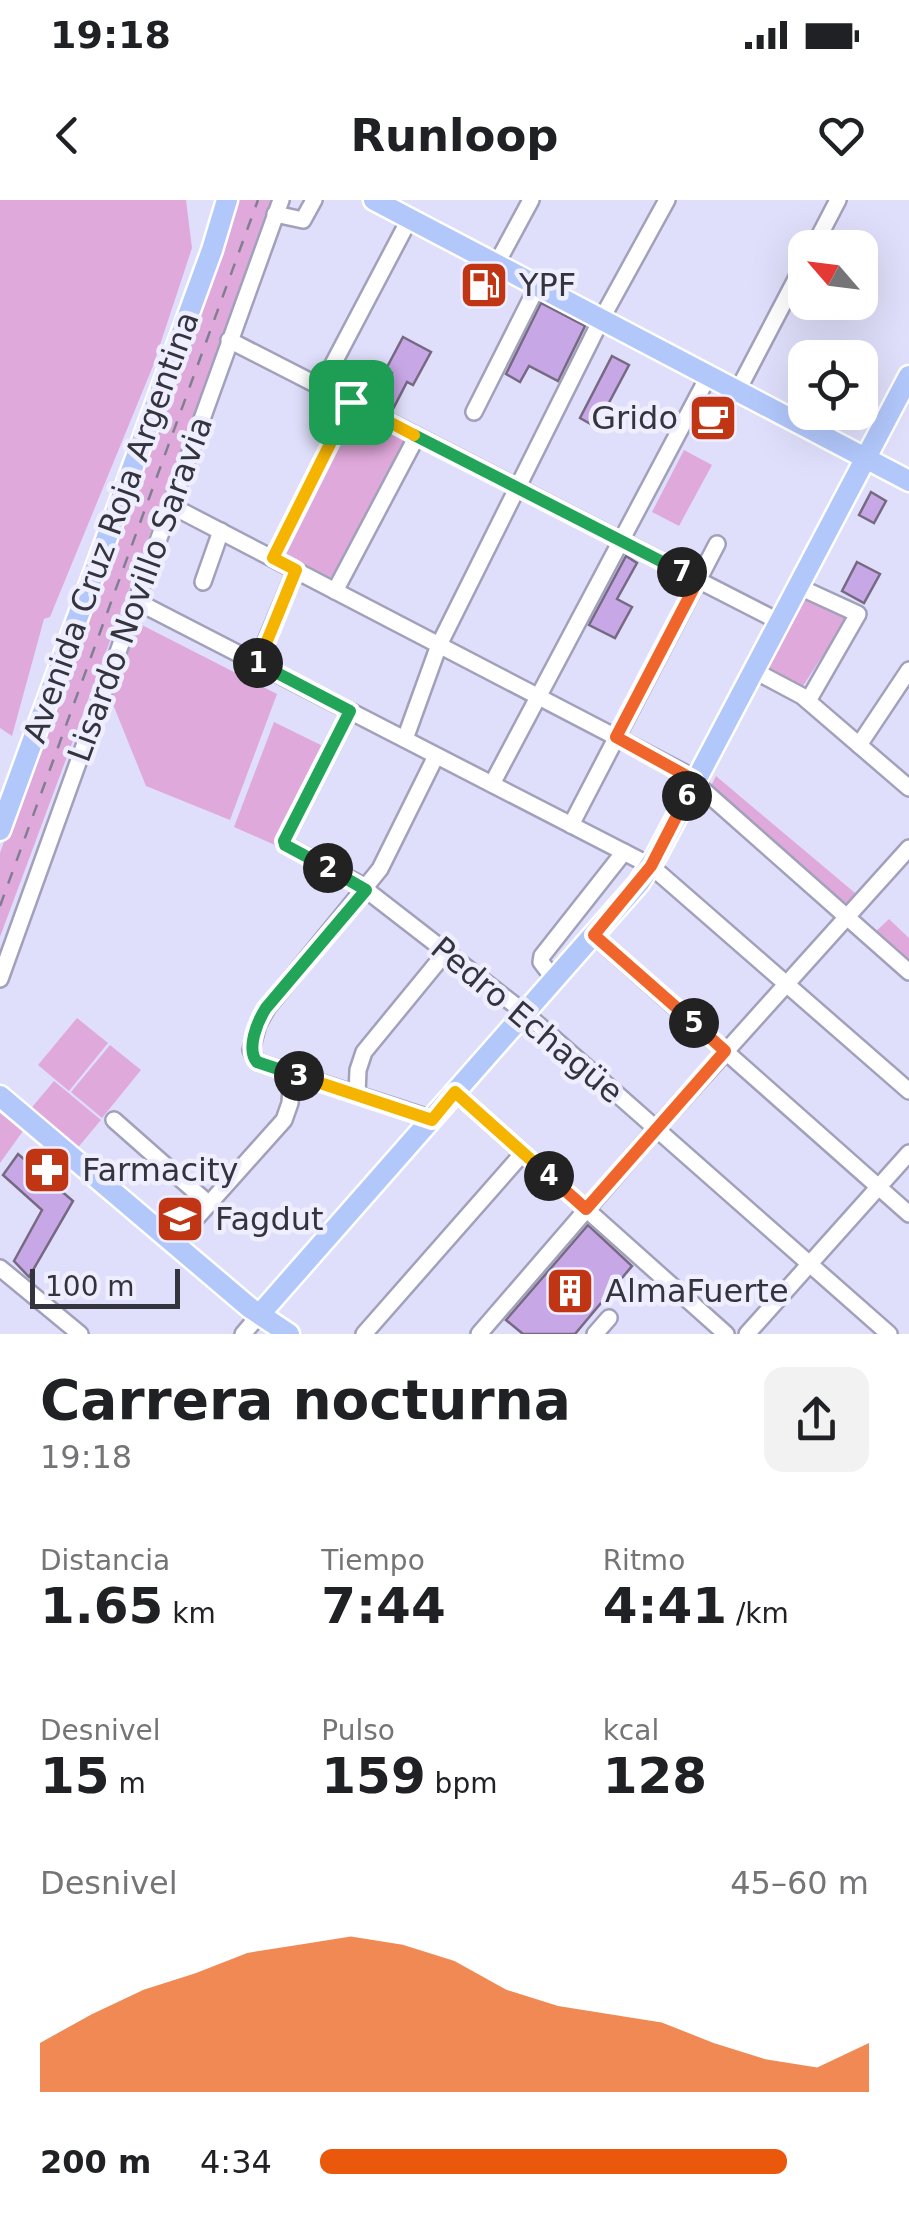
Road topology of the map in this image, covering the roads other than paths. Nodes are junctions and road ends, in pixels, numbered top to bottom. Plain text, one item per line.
1 (213, 200) edge
2 (227, 200) edge
3 (314, 200) edge
4 (531, 200) edge
5 (667, 200) edge
6 (838, 200) edge
7 (384, 202) edge
8 (278, 207) edge
9 (410, 218) junction
10 (822, 230) edge
11 (497, 263) junction
12 (201, 280) junction
13 (538, 285) junction
14 (788, 294) edge
15 (602, 318) junction
16 (229, 340) junction
17 (709, 374) junction
18 (909, 376) edge
19 (321, 387) junction
20 (738, 390) junction
21 (351, 402) junction
22 (474, 412) dead end
23 (416, 436) junction
24 (865, 457) junction
25 (909, 480) edge
26 (516, 487) junction
27 (170, 506) junction
28 (222, 531) junction
29 (621, 541) junction
30 (717, 544) dead end
31 (273, 558) junction
32 (296, 570) junction
33 (698, 580) junction
34 (203, 582) dead end
35 (798, 586) junction
36 (334, 591) junction
37 (136, 601) junction
38 (778, 621) junction
39 (439, 645) junction
40 (257, 663) junction
41 (752, 670) junction
42 (909, 670) edge
43 (538, 696) junction
44 (808, 701) junction
45 (350, 711) junction
46 (616, 737) junction
47 (405, 739) junction
48 (859, 745) junction
49 (436, 756) junction
50 (694, 780) junction
51 (492, 784) junction
52 (909, 788) edge
53 (571, 824) junction
54 (0, 830) edge
55 (909, 848) edge
56 (624, 852) junction
57 (651, 866) junction
58 (366, 890) junction
59 (848, 918) junction
60 (594, 935) junction
61 (446, 952) junction
62 (909, 972) edge
63 (0, 978) edge
64 (554, 980) junction
65 (786, 984) junction
66 (524, 1013) junction
67 (725, 1051) junction
68 (292, 1074) junction
69 (909, 1091) edge
70 (455, 1092) junction
71 (358, 1094) junction
72 (0, 1096) edge
73 (114, 1120) dead end
74 (432, 1120) junction
75 (656, 1129) junction
76 (523, 1153) junction
77 (909, 1153) edge
78 (879, 1188) junction
79 (208, 1202) junction
80 (586, 1209) junction
81 (909, 1214) edge
82 (174, 1243) junction
83 (810, 1265) junction
84 (0, 1268) edge
85 (260, 1314) junction
86 (610, 1318) dead end
87 (715, 1331) edge
88 (80, 1334) edge
89 (243, 1334) edge
90 (289, 1334) edge
91 (364, 1334) edge
92 (479, 1334) edge
93 (595, 1334) edge
94 (748, 1334) edge
95 (888, 1334) edge

1 - 12 main road, Avenida Cruz Roja Argentina
2 - 12 main road, Avenida Cruz Roja Argentina
3 - 8 street
4 - 11 street
5 - 15 street
6 - 10 street
7 - 9 main road
8 - 16 street, Lisardo Novillo Saravia
9 - 11 main road
9 - 19 street
11 - 13 main road
12 - 54 main road, Avenida Cruz Roja Argentina
13 - 15 main road
13 - 22 street
14 - 20 street
15 - 17 main road
15 - 26 street
16 - 19 street
16 - 27 street, Lisardo Novillo Saravia
17 - 20 main road
17 - 29 street
18 - 24 main road
19 - 21 street
20 - 24 main road
21 - 23 street
21 - 31 street
23 - 26 street
23 - 36 street
24 - 25 main road
24 - 35 main road
26 - 29 street
26 - 39 street
27 - 28 street
27 - 37 street, Lisardo Novillo Saravia
28 - 31 street
28 - 34 street
29 - 33 street
29 - 43 street
30 - 33 street
31 - 32 street
32 - 36 street
32 - 40 street
33 - 38 street
33 - 46 street
35 - 38 main road
35 - 44 street
36 - 39 street
37 - 40 street
37 - 63 street, Lisardo Novillo Saravia
38 - 41 main road
39 - 43 street
39 - 47 street
40 - 45 street
41 - 44 street
41 - 50 main road
42 - 48 street
43 - 46 street
43 - 51 street
44 - 48 street
45 - 47 street
45 - 58 street, Pedro Echagüe
46 - 50 street
46 - 53 street
47 - 49 street
48 - 52 street
49 - 51 street
49 - 58 street
50 - 57 main road
50 - 59 street
51 - 53 street
53 - 56 street
55 - 59 street
56 - 57 street
56 - 64 street
57 - 60 main road
57 - 65 street
58 - 61 street, Pedro Echagüe
58 - 68 street
59 - 62 street
59 - 65 street
60 - 64 main road
60 - 67 street
61 - 66 street, Pedro Echagüe
61 - 71 street
64 - 66 main road
65 - 67 street
65 - 69 street
66 - 70 main road
66 - 75 street, Pedro Echagüe
67 - 75 street
67 - 78 street
68 - 71 street
68 - 79 street
70 - 74 main road
70 - 76 street
71 - 74 street
72 - 82 main road
73 - 79 street
74 - 85 main road
75 - 80 street
75 - 83 street, Pedro Echagüe
76 - 80 street
76 - 91 street
77 - 78 street
78 - 81 street
78 - 83 street
79 - 82 street
80 - 87 street
80 - 92 street
82 - 85 main road
83 - 94 street
83 - 95 street, Pedro Echagüe
84 - 88 street
85 - 89 street
85 - 90 main road
86 - 93 street

